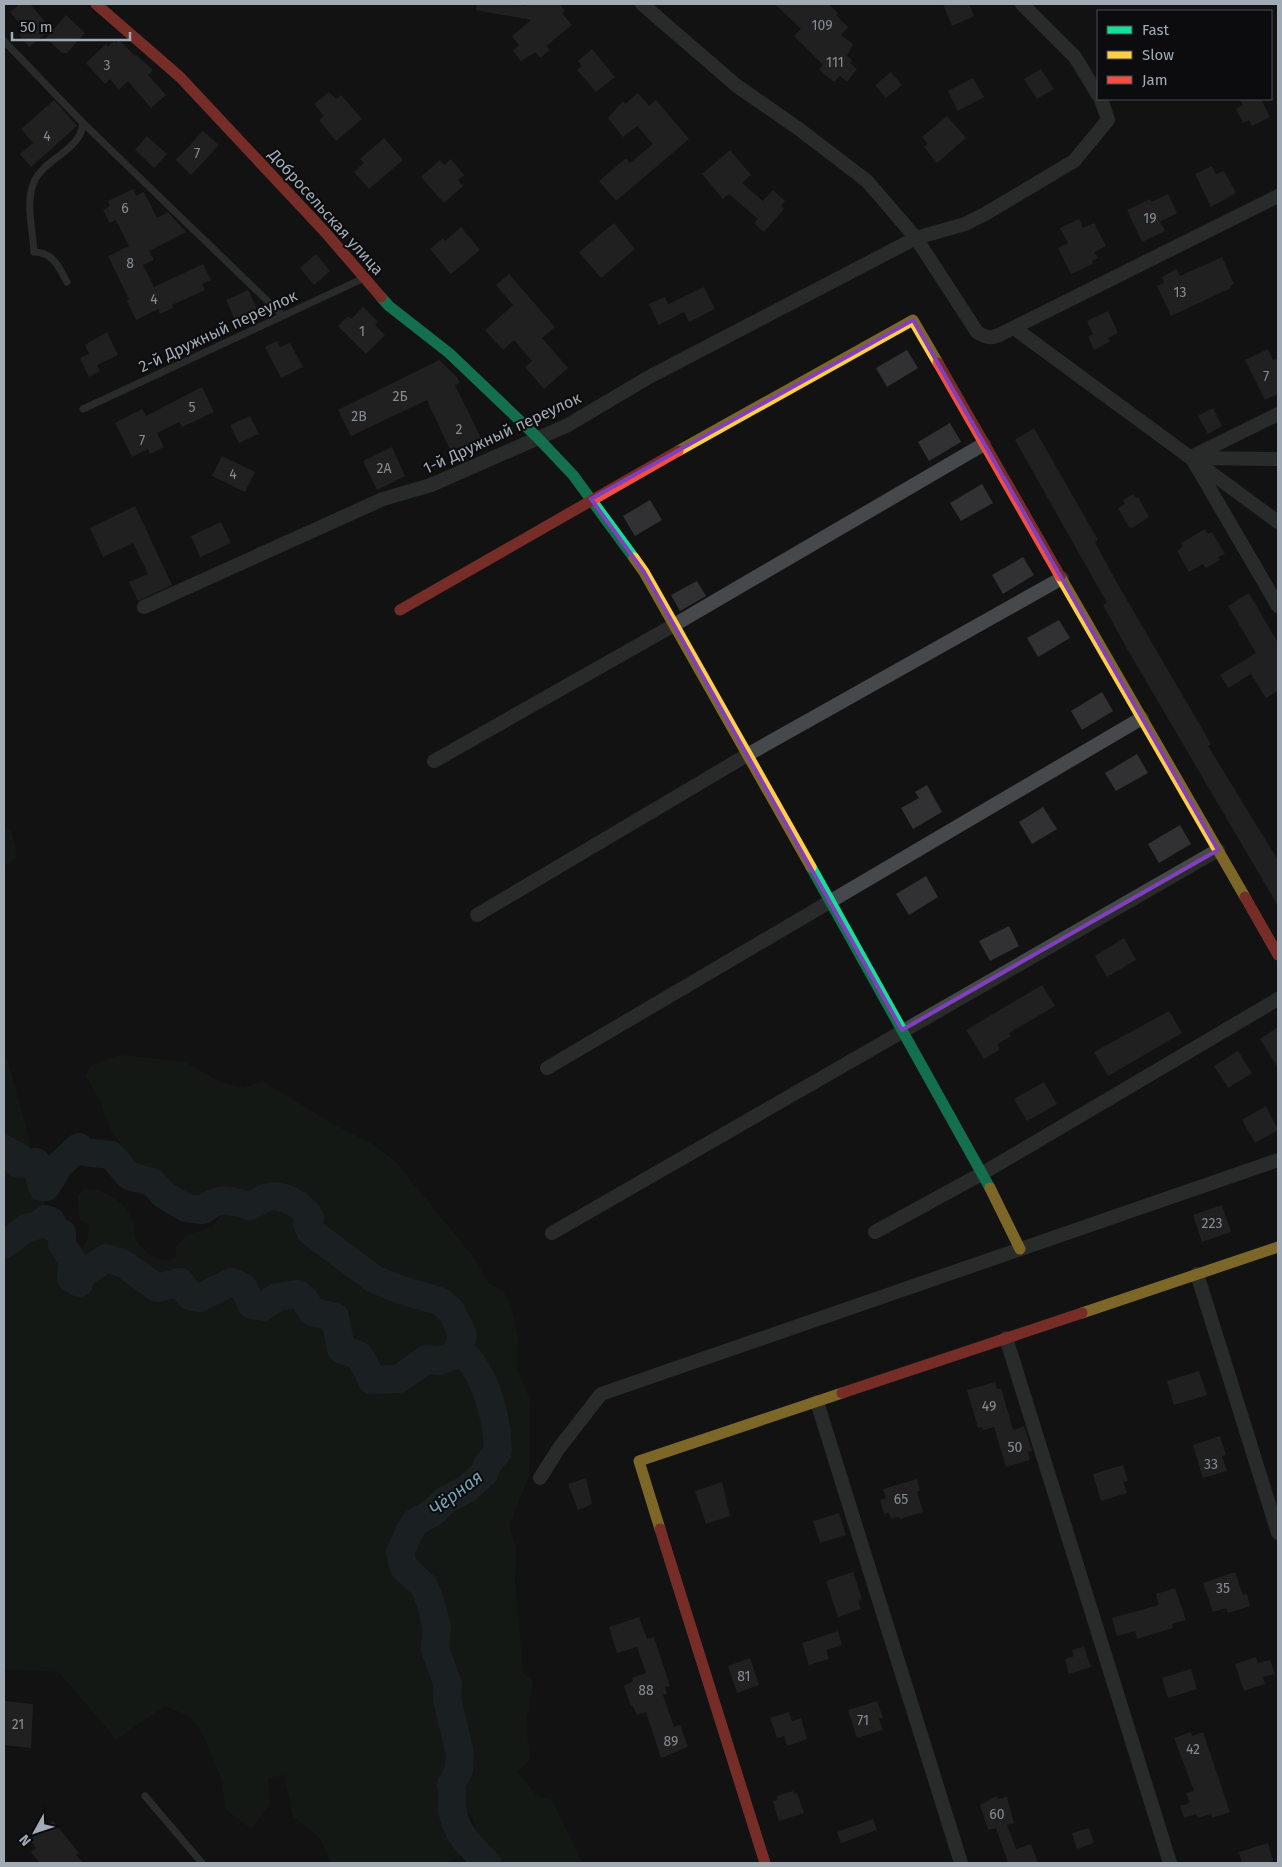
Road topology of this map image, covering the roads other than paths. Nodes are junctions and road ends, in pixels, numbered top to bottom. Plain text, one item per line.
1 (96, 4) edge
2 (642, 4) edge
3 (1022, 4) edge
4 (4, 41) edge
5 (1097, 93) edge
6 (1101, 100) edge
7 (83, 123) junction
8 (1278, 196) edge
9 (916, 238) junction
10 (365, 278) junction
11 (67, 282) dead end
12 (282, 315) junction
13 (1014, 328) junction
14 (83, 409) dead end
15 (1278, 414) edge
16 (537, 437) junction
17 (984, 444) junction
18 (1191, 458) junction
19 (1278, 459) edge
20 (591, 499) junction
21 (1278, 522) edge
22 (1062, 578) junction
23 (1278, 606) edge
24 (144, 608) dead end
25 (400, 610) dead end
26 (674, 625) junction
27 (1142, 718) junction
28 (747, 755) junction
29 (434, 761) dead end
30 (1218, 850) junction
31 (831, 903) junction
32 (477, 915) dead end
33 (1278, 955) edge
34 (1278, 999) edge
35 (902, 1030) junction
36 (547, 1068) dead end
37 (1278, 1160) edge
38 (983, 1173) junction
39 (875, 1232) dead end
40 (552, 1233) dead end
41 (1278, 1247) edge
42 (1020, 1249) junction
43 (1197, 1274) junction
44 (1006, 1338) junction
45 (817, 1402) junction
46 (540, 1478) dead end
47 (1278, 1534) edge
48 (145, 1796) dead end
49 (202, 1863) edge
50 (765, 1863) edge
51 (961, 1863) edge
52 (1170, 1863) edge

1 - 10 street, Добросельская улица
2 - 9 street
3 - 5 street
4 - 7 lane
6 - 9 street, 1-й Дружный переулок
7 - 11 lane
7 - 12 lane
8 - 13 street
9 - 13 street
9 - 16 street, 1-й Дружный переулок
10 - 12 lane, 2-й Дружный переулок
10 - 16 street, Добросельская улица
12 - 14 lane, 2-й Дружный переулок
13 - 18 street
15 - 18 street
16 - 20 street, Добросельская улица
16 - 24 street, 1-й Дружный переулок
17 - 20 street
17 - 22 street
17 - 26 street
18 - 19 street
18 - 21 street
18 - 23 street
20 - 25 street
20 - 26 street, Добросельская улица
22 - 27 street
22 - 28 street
26 - 28 street, Добросельская улица
26 - 29 street
27 - 30 street
27 - 31 street
28 - 31 street, Добросельская улица
28 - 32 street
30 - 33 street
30 - 35 street
31 - 35 street, Добросельская улица
31 - 36 street
34 - 38 street
35 - 38 street, Добросельская улица
35 - 40 street
37 - 42 street
38 - 39 street
38 - 42 street, Добросельская улица
41 - 43 street
42 - 46 street
43 - 44 street
43 - 47 street
44 - 45 street
44 - 52 street
45 - 50 street
45 - 51 street
48 - 49 lane

